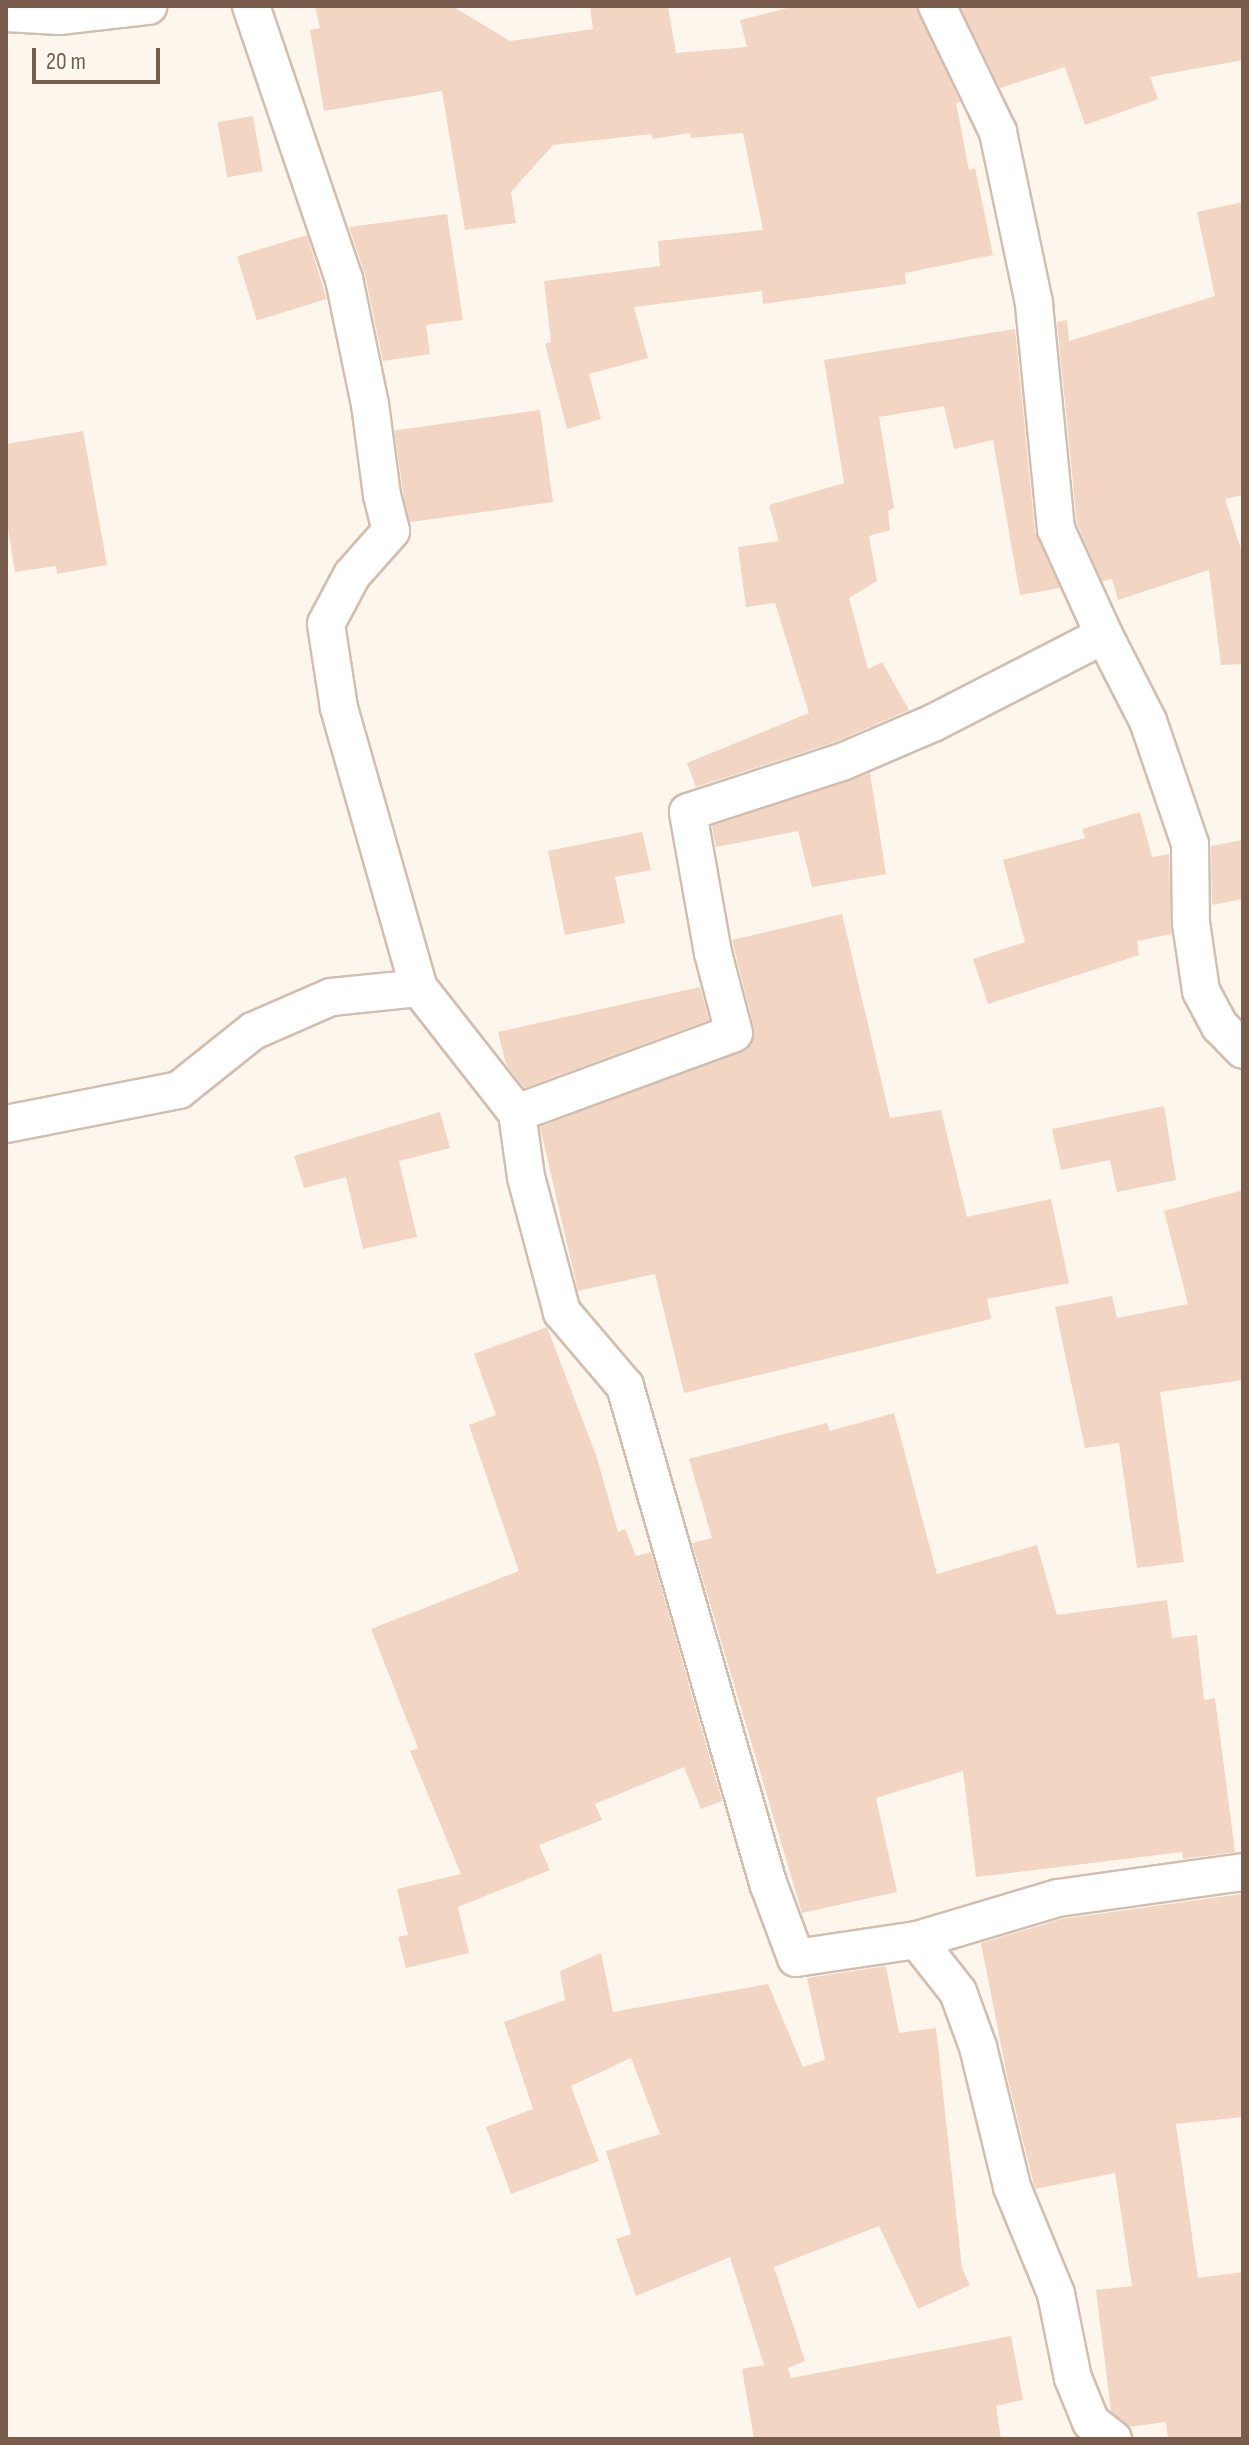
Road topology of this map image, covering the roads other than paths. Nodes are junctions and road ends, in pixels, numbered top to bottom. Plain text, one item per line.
1 (148, 6) edge
2 (251, 6) edge
3 (937, 6) edge
4 (6, 13) edge
5 (1104, 635) junction
6 (419, 988) junction
7 (1243, 1050) edge
8 (517, 1113) junction
9 (6, 1124) edge
10 (1243, 1872) edge
11 (917, 1940) junction
12 (1113, 2439) edge

1 - 4 street
2 - 6 street
3 - 5 street
5 - 7 street
5 - 8 street
6 - 8 street
6 - 9 street
8 - 11 street
10 - 11 street
11 - 12 street

